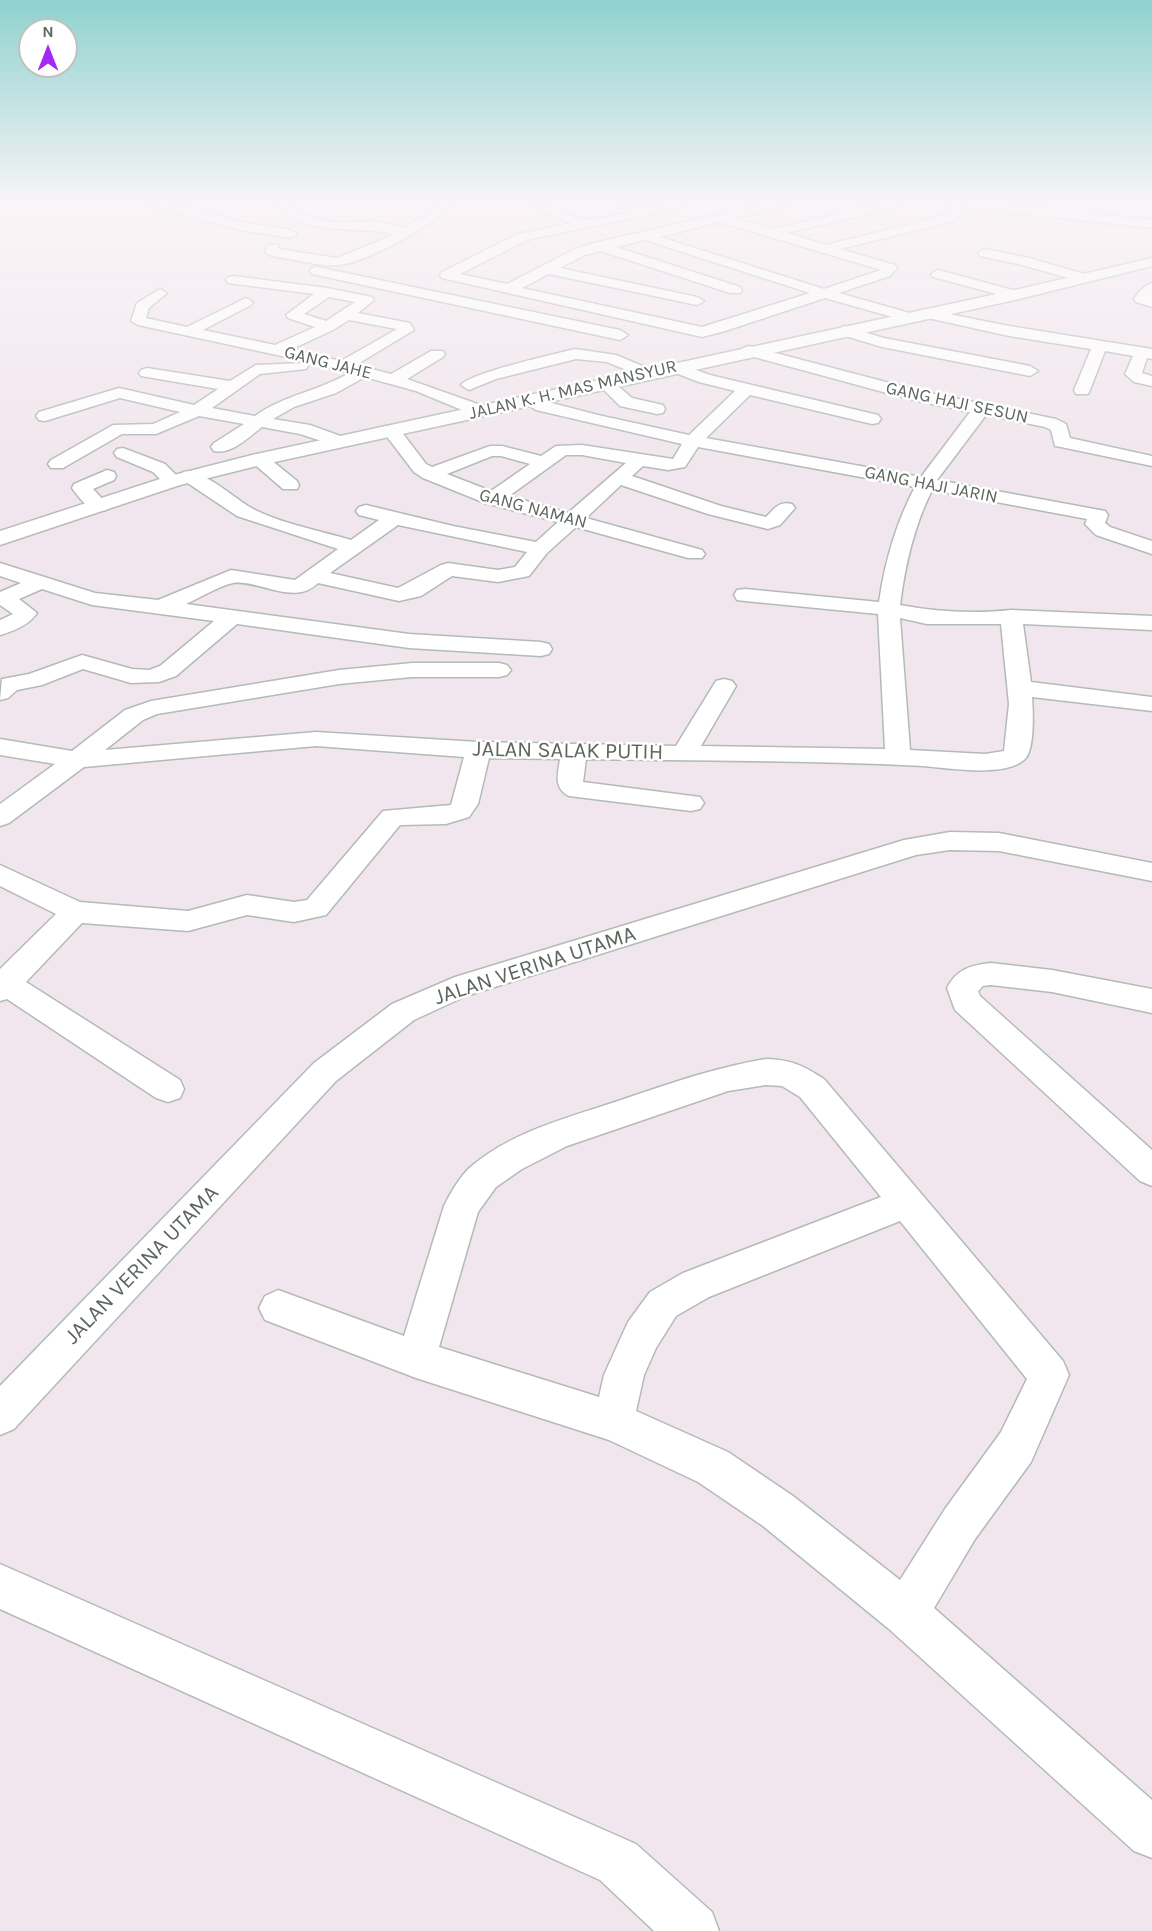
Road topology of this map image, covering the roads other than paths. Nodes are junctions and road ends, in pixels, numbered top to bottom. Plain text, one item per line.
1 (160, 293) dead end
2 (325, 293) edge
3 (333, 293) edge
4 (435, 293) edge
5 (528, 293) edge
6 (660, 293) edge
7 (724, 293) edge
8 (823, 293) joint
9 (1008, 293) edge
10 (1023, 293) edge
11 (1146, 293) edge
12 (1015, 295) junction
13 (697, 301) junction
14 (246, 302) dead end
15 (1152, 303) edge
16 (348, 315) junction
17 (913, 316) junction
18 (639, 317) junction
19 (328, 327) junction
20 (844, 331) junction
21 (188, 332) junction
22 (620, 335) dead end
23 (302, 338) junction
24 (251, 345) junction
25 (1100, 345) junction
26 (275, 351) junction
27 (749, 351) junction
28 (1147, 353) edge
29 (437, 354) dead end
30 (317, 359) junction
31 (343, 366) junction
32 (674, 367) junction
33 (803, 367) junction
34 (1030, 371) dead end
35 (362, 372) junction
36 (147, 373) dead end
37 (646, 373) junction
38 (393, 380) junction
39 (1152, 381) edge
40 (605, 383) junction
41 (469, 385) dead end
42 (232, 386) junction
43 (747, 389) junction
44 (1082, 390) dead end
45 (529, 400) junction
46 (765, 400) junction
47 (657, 409) dead end
48 (981, 410) junction
49 (197, 411) junction
50 (480, 411) junction
51 (45, 416) dead end
52 (872, 419) dead end
53 (259, 420) junction
54 (597, 420) junction
55 (391, 429) junction
56 (581, 435) dead end
57 (337, 441) junction
58 (693, 441) junction
59 (220, 447) dead end
60 (123, 453) dead end
61 (259, 459) junction
62 (643, 459) junction
63 (1152, 460) edge
64 (543, 462) junction
65 (57, 464) dead end
66 (430, 474) junction
67 (106, 476) dead end
68 (181, 478) junction
69 (618, 478) junction
70 (926, 483) junction
71 (290, 485) dead end
72 (492, 499) junction
73 (99, 506) junction
74 (785, 508) dead end
75 (366, 511) dead end
76 (395, 518) junction
77 (572, 519) junction
78 (0, 538) edge
79 (354, 547) junction
80 (1152, 548) edge
81 (540, 549) junction
82 (695, 554) dead end
83 (0, 569) edge
84 (313, 576) junction
85 (41, 582) junction
86 (745, 595) dead end
87 (161, 607) junction
88 (889, 609) junction
89 (233, 616) junction
90 (1011, 617) junction
91 (1152, 623) edge
92 (0, 628) edge
93 (541, 649) dead end
94 (499, 670) dead end
95 (3, 684) edge
96 (724, 686) dead end
97 (1020, 688) junction
98 (1152, 704) edge
99 (0, 747) edge
100 (478, 750) junction
101 (574, 752) junction
102 (684, 753) junction
103 (898, 757) junction
104 (77, 760) junction
105 (691, 803) dead end
106 (0, 817) edge
107 (1152, 872) edge
108 (0, 874) edge
109 (75, 912) junction
110 (2, 984) edge
111 (1152, 1002) edge
112 (168, 1089) dead end
113 (1152, 1172) edge
114 (908, 1202) junction
115 (278, 1308) dead end
116 (416, 1359) junction
117 (0, 1415) edge
118 (614, 1422) junction
119 (0, 1586) edge
120 (905, 1613) junction
121 (1152, 1833) edge
122 (693, 1931) edge

1 - 21 street, GANG JAHE
2 - 19 street
3 - 16 street
4 - 22 street
5 - 18 street
6 - 13 street
7 - 13 street
8 - 17 street
8 - 18 street
9 - 12 street
10 - 12 street, JALAN K. H. MAS MANSYUR
11 - 15 street
12 - 17 street, JALAN K. H. MAS MANSYUR
13 - 18 street
14 - 21 street
16 - 19 street
16 - 31 street
17 - 20 street, JALAN K. H. MAS MANSYUR
17 - 25 street
19 - 23 street
20 - 27 street, JALAN K. H. MAS MANSYUR
20 - 34 street
21 - 24 street, GANG JAHE
23 - 24 street
23 - 26 street
24 - 26 street, GANG JAHE
25 - 28 street
25 - 44 street
26 - 30 street, GANG JAHE
27 - 32 street, JALAN K. H. MAS MANSYUR
27 - 33 street, GANG HAJI SESUN
28 - 39 street
29 - 38 street
30 - 31 street, GANG JAHE
30 - 42 street
31 - 35 street, GANG JAHE
32 - 37 street, JALAN K. H. MAS MANSYUR
32 - 43 street
33 - 46 street
33 - 48 street, GANG HAJI SESUN
35 - 38 street, GANG JAHE
35 - 53 street
36 - 42 street
37 - 40 street, JALAN K. H. MAS MANSYUR
37 - 41 street
38 - 50 street, GANG JAHE
40 - 45 street, JALAN K. H. MAS MANSYUR
40 - 47 street
42 - 49 street
43 - 46 street
43 - 58 street
45 - 50 street, JALAN K. H. MAS MANSYUR
45 - 54 street, GANG HAJI JARIN
46 - 52 street
48 - 63 street, GANG HAJI SESUN
48 - 70 street
49 - 51 street
49 - 53 street
49 - 65 street
50 - 55 street, JALAN K. H. MAS MANSYUR
53 - 57 street
53 - 59 street
54 - 56 street
54 - 58 street, GANG HAJI JARIN
55 - 57 street, JALAN K. H. MAS MANSYUR
55 - 66 street, GANG NAMAN
57 - 61 street, JALAN K. H. MAS MANSYUR
58 - 62 street
58 - 70 street, GANG HAJI JARIN
60 - 68 street
61 - 68 street, JALAN K. H. MAS MANSYUR
61 - 71 street
62 - 64 street
62 - 69 street
64 - 66 street
64 - 72 street
66 - 72 street, GANG NAMAN
67 - 73 street
68 - 73 street, JALAN K. H. MAS MANSYUR
68 - 79 street
69 - 74 street
69 - 77 street
70 - 80 street, GANG HAJI JARIN
70 - 88 street
72 - 77 street, GANG NAMAN
73 - 78 street, JALAN K. H. MAS MANSYUR
75 - 76 street
76 - 79 street
76 - 81 street
77 - 81 street
77 - 82 street, GANG NAMAN
79 - 84 street
81 - 84 street
83 - 85 street
84 - 87 street
85 - 87 street
85 - 92 street
86 - 88 street
87 - 89 street
88 - 90 street
88 - 103 street
89 - 93 street
89 - 95 street
90 - 91 street
90 - 97 street, JALAN SALAK PUTIH
94 - 104 street
96 - 102 street
97 - 98 street
97 - 103 street, JALAN SALAK PUTIH
99 - 104 street, JALAN SALAK PUTIH
100 - 101 street, JALAN SALAK PUTIH
100 - 104 street, JALAN SALAK PUTIH
100 - 109 street
101 - 102 street, JALAN SALAK PUTIH
101 - 105 street
102 - 103 street, JALAN SALAK PUTIH
104 - 106 street
107 - 117 street, JALAN VERINA UTAMA
108 - 109 street
109 - 110 street
110 - 112 street
111 - 113 street
114 - 116 street
114 - 118 street
114 - 120 street
115 - 116 street
116 - 118 street
118 - 120 street
119 - 122 street
120 - 121 street

